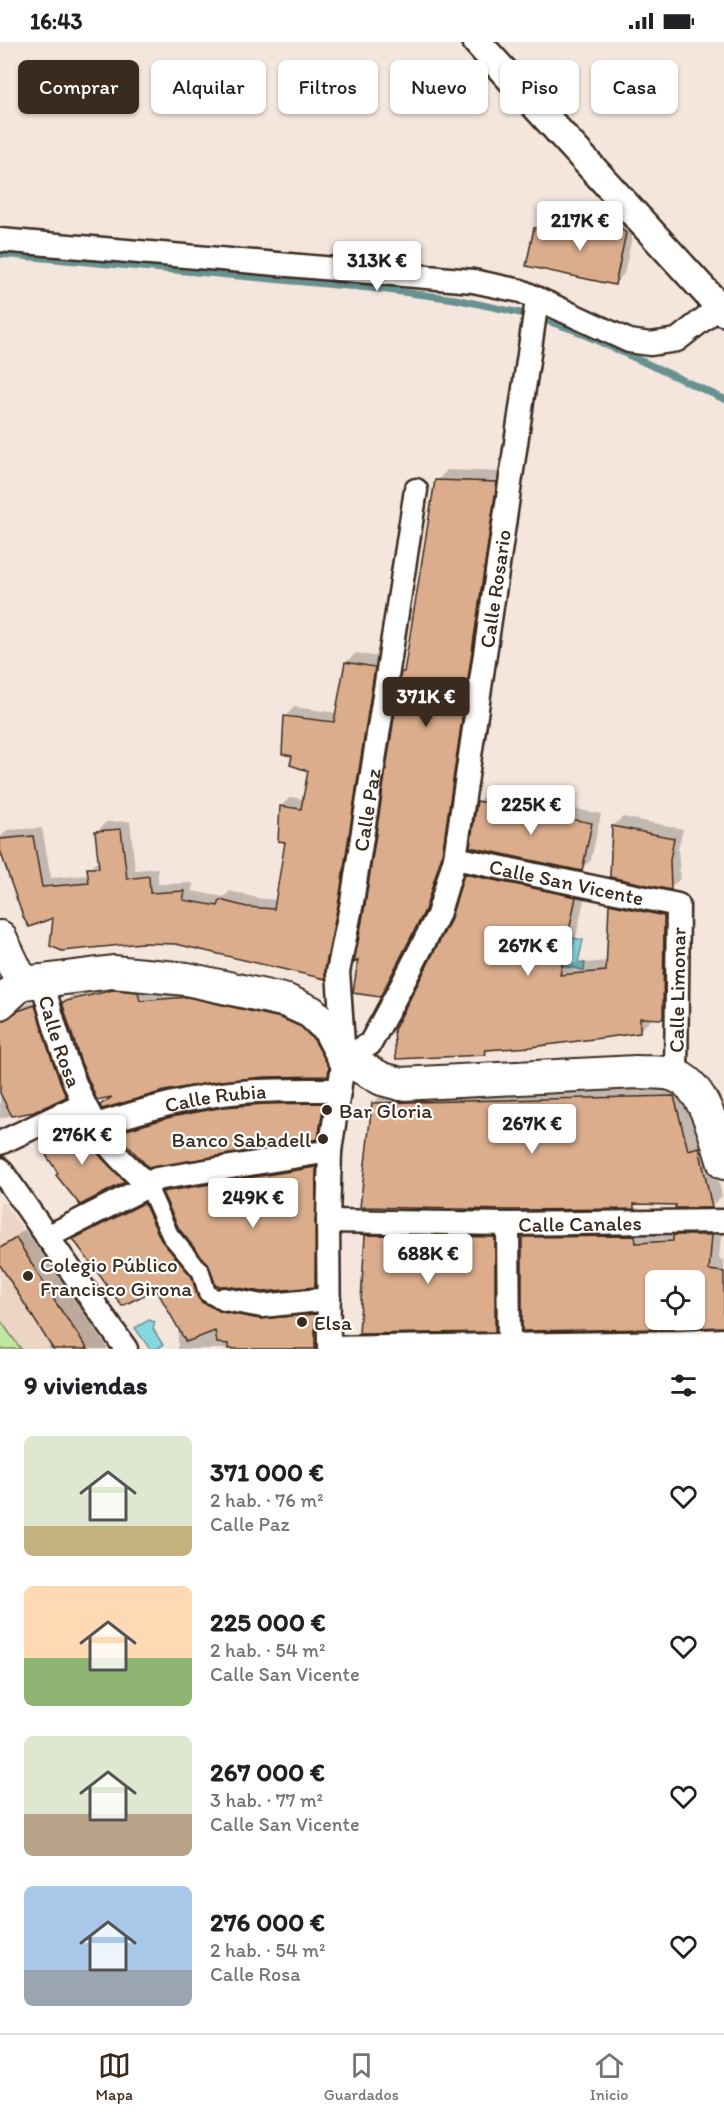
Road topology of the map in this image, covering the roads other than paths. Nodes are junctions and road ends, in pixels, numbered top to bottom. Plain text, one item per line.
1 (477, 42) edge
2 (0, 240) edge
3 (537, 300) junction
4 (723, 307) edge
5 (416, 490) dead end
6 (455, 858) junction
7 (678, 905) joint
8 (0, 937) edge
9 (22, 989) edge
10 (344, 1058) junction
11 (676, 1076) junction
12 (339, 1090) junction
13 (83, 1104) junction
14 (96, 1125) junction
15 (0, 1143) edge
16 (330, 1151) junction
17 (724, 1163) edge
18 (0, 1169) edge
19 (148, 1186) junction
20 (328, 1221) junction
21 (724, 1221) edge
22 (508, 1224) junction
23 (47, 1237) junction
24 (224, 1299) joint
25 (329, 1299) junction
26 (724, 1340) edge
27 (683, 1346) edge
28 (509, 1347) edge
29 (126, 1349) edge
30 (329, 1349) edge

1 - 4 street
2 - 3 street
3 - 4 street
3 - 6 street, Calle Rosario
5 - 10 street, Calle Paz
6 - 7 street, Calle San Vicente
6 - 10 street, Calle Rosario
7 - 11 street, Calle Limonar
8 - 9 main road
9 - 10 main road
9 - 13 street, Calle Rosa
10 - 11 main road
10 - 12 street, Calle Paz
11 - 17 main road
12 - 14 street, Calle Rubia
12 - 16 street, Calle Paz
13 - 14 street, Calle Rosa
13 - 15 street
14 - 19 street, Calle Rosa
16 - 19 street
16 - 20 street, Calle Paz
18 - 23 street
19 - 23 street
19 - 24 street
20 - 22 street, Calle Canales
20 - 25 street, Calle Paz
21 - 22 street, Calle Canales
22 - 28 street
23 - 29 street
24 - 25 street
25 - 30 street, Calle Paz
26 - 27 street
27 - 28 street
28 - 30 street

